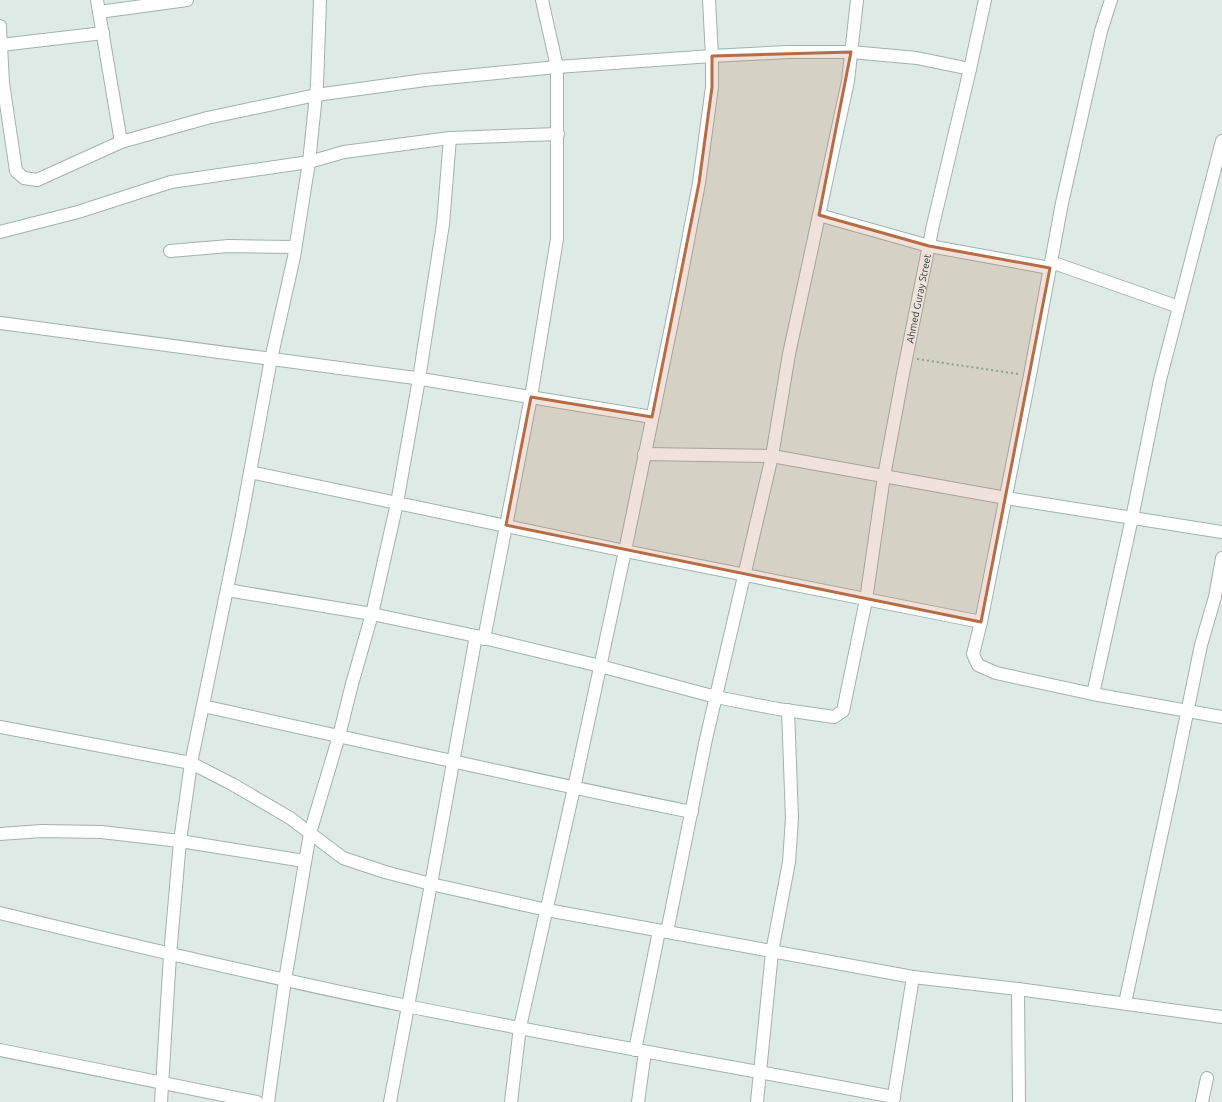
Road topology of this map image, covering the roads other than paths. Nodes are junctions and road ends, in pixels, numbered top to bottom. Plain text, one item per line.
1 (187, 0) edge
2 (320, 0) edge
3 (542, 0) edge
4 (709, 0) edge
5 (857, 0) edge
6 (985, 0) edge
7 (1111, 0) edge
8 (98, 6) edge
9 (0, 26) edge
10 (103, 33) junction
11 (1, 45) junction
12 (852, 52) junction
13 (712, 56) junction
14 (557, 67) junction
15 (970, 69) junction
16 (316, 95) junction
17 (558, 134) junction
18 (450, 138) junction
19 (121, 142) junction
20 (1222, 142) edge
21 (309, 162) junction
22 (819, 215) junction
23 (0, 232) edge
24 (929, 246) junction
25 (295, 247) junction
26 (170, 252) dead end
27 (1051, 265) junction
28 (1179, 307) junction
29 (0, 324) edge
30 (271, 359) junction
31 (419, 379) junction
32 (531, 397) junction
33 (652, 417) junction
34 (644, 454) junction
35 (772, 456) junction
36 (250, 472) junction
37 (884, 476) junction
38 (1006, 498) junction
39 (397, 503) junction
40 (1132, 518) junction
41 (506, 525) junction
42 (1222, 532) edge
43 (625, 550) junction
44 (1222, 558) edge
45 (745, 575) junction
46 (227, 590) junction
47 (866, 600) junction
48 (372, 614) junction
49 (980, 622) junction
50 (480, 638) junction
51 (600, 666) junction
52 (1093, 694) junction
53 (716, 697) junction
54 (203, 706) junction
55 (788, 710) junction
56 (1187, 711) junction
57 (1222, 717) edge
58 (0, 727) edge
59 (339, 736) junction
60 (453, 760) junction
61 (191, 763) junction
62 (574, 788) junction
63 (692, 812) junction
64 (310, 833) junction
65 (0, 834) edge
66 (180, 841) junction
67 (304, 861) junction
68 (431, 884) junction
69 (547, 910) junction
70 (0, 913) edge
71 (663, 931) junction
72 (772, 952) junction
73 (170, 955) junction
74 (913, 977) junction
75 (285, 980) junction
76 (1018, 989) junction
77 (1125, 1003) junction
78 (408, 1006) junction
79 (1222, 1017) edge
80 (520, 1027) junction
81 (0, 1050) edge
82 (640, 1051) junction
83 (761, 1071) junction
84 (1207, 1078) dead end
85 (162, 1082) junction
86 (893, 1100) edge
87 (161, 1102) edge
88 (257, 1102) edge
89 (268, 1102) edge
90 (390, 1102) edge
91 (511, 1102) edge
92 (638, 1102) edge
93 (757, 1102) edge
94 (1019, 1102) edge
95 (1202, 1102) edge

1 - 8 street
2 - 16 street
3 - 14 street
4 - 13 street
5 - 12 street
6 - 15 street, Ahmed Guray Street
7 - 27 street
8 - 10 street
9 - 11 street
10 - 11 street
10 - 19 street
11 - 19 street
12 - 13 street
12 - 15 street
12 - 22 street
13 - 14 street
13 - 33 street
14 - 16 street
14 - 17 street
15 - 24 street, Ahmed Guray Street
16 - 19 street
16 - 21 street
17 - 18 street
17 - 32 street
18 - 21 street
18 - 31 street
20 - 28 street
21 - 23 street
21 - 25 street
22 - 24 street
22 - 35 street
24 - 27 street
24 - 37 street, Ahmed Guray Street
25 - 26 street
25 - 30 street
27 - 28 street
27 - 38 street
28 - 40 street
29 - 30 street
30 - 31 street
30 - 36 street
31 - 32 street
31 - 39 street
32 - 33 street
32 - 41 street
33 - 34 street
34 - 35 street
34 - 43 street
35 - 37 street
35 - 45 street
36 - 39 street
36 - 46 street
37 - 38 street
37 - 47 street, Ahmed Guray Street
38 - 40 street
38 - 49 street
39 - 41 street
39 - 48 street
40 - 42 street
40 - 52 street
41 - 43 street
41 - 50 street
43 - 45 street
43 - 51 street
44 - 56 street
45 - 47 street
45 - 53 street
46 - 48 street, Ahmed Guray Street
46 - 54 street
47 - 49 street
47 - 55 street, Ahmed Guray Street
48 - 50 street, Ahmed Guray Street
48 - 59 street
49 - 52 street
50 - 51 street, Ahmed Guray Street
50 - 60 street
51 - 53 street, Ahmed Guray Street
51 - 62 street
52 - 56 street
53 - 55 street, Ahmed Guray Street
53 - 63 street
54 - 59 street
54 - 61 street
55 - 72 street
56 - 57 street
56 - 77 street
58 - 61 street
59 - 60 street
59 - 64 street
60 - 62 street
60 - 68 street
61 - 64 street
61 - 66 street
62 - 63 street
62 - 69 street
63 - 71 street
64 - 67 street
64 - 68 street
65 - 66 street
66 - 67 street
66 - 73 street
67 - 75 street
68 - 69 street
68 - 78 street
69 - 71 street
69 - 80 street
70 - 73 street
71 - 72 street
71 - 82 street
72 - 74 street
72 - 83 street
73 - 75 street
73 - 85 street
74 - 76 street
74 - 86 street
75 - 78 street
75 - 89 street
76 - 77 street
76 - 94 street
77 - 79 street
78 - 80 street
78 - 90 street
80 - 82 street
80 - 91 street
81 - 85 street
82 - 83 street
82 - 92 street
83 - 86 street
83 - 93 street
84 - 95 street
85 - 87 street
85 - 88 street

